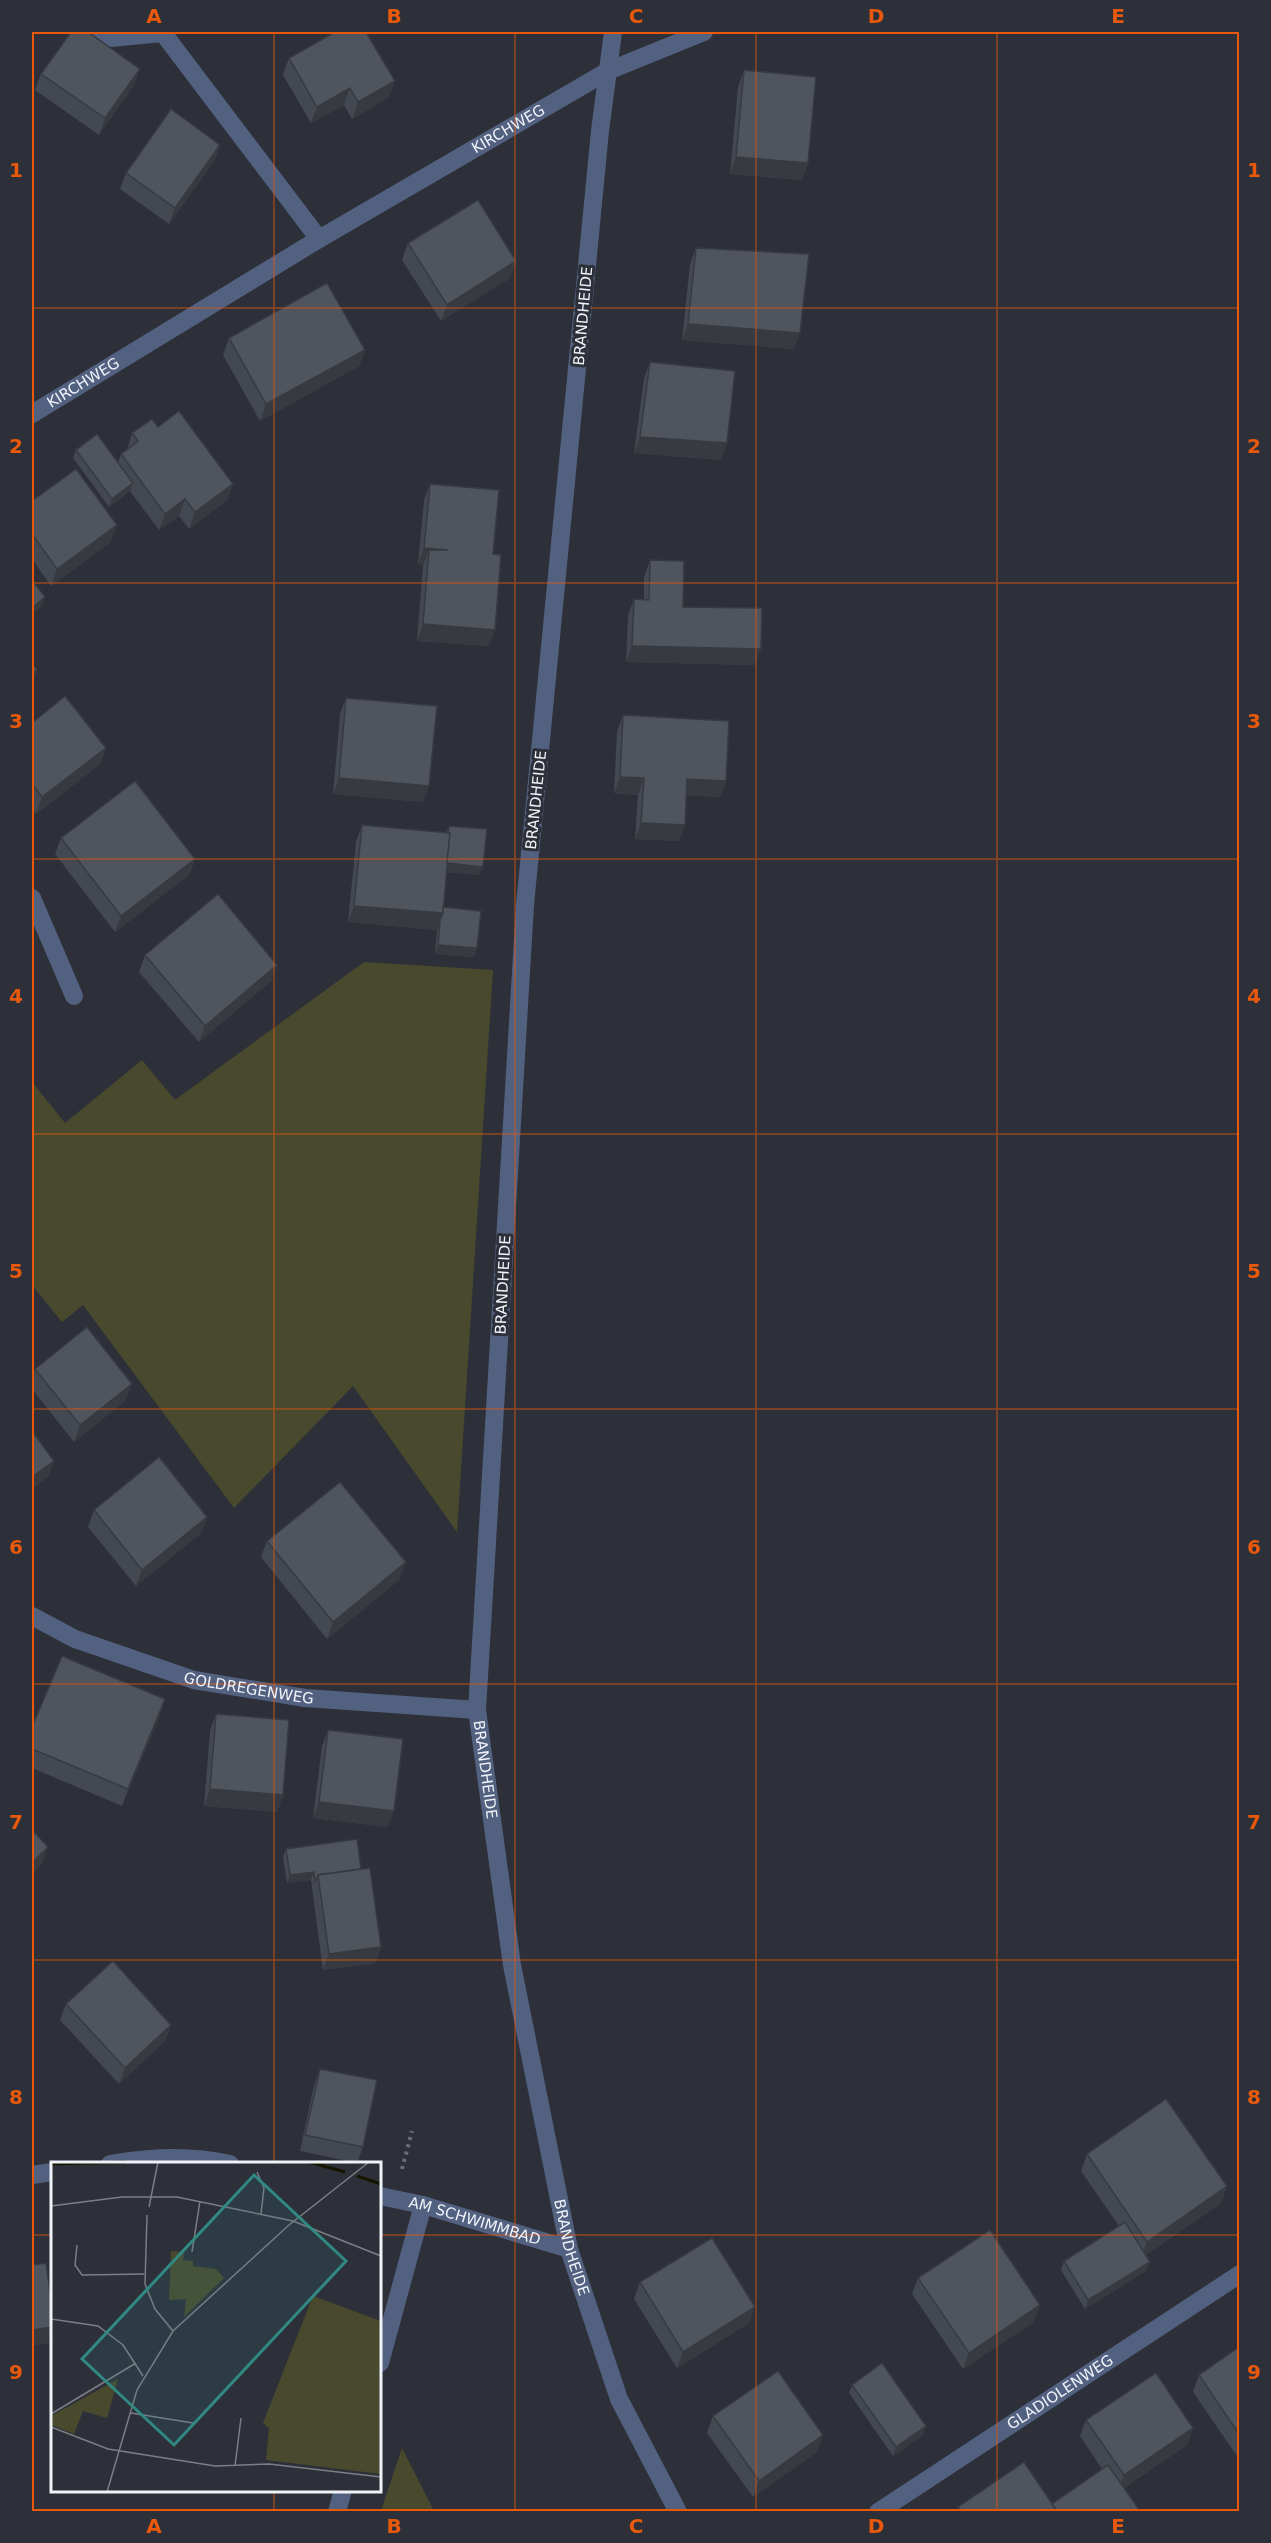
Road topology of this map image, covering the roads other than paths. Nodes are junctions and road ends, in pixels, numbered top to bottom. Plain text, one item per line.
1 (101, 32) edge
2 (613, 32) edge
3 (704, 32) edge
4 (608, 71) junction
5 (319, 239) junction
6 (32, 414) edge
7 (32, 898) edge
8 (74, 996) dead end
9 (32, 1616) edge
10 (477, 1710) junction
11 (117, 2162) edge
12 (225, 2162) edge
13 (51, 2172) edge
14 (32, 2175) edge
15 (381, 2196) edge
16 (423, 2205) junction
17 (569, 2248) junction
18 (1239, 2274) edge
19 (381, 2359) edge
20 (342, 2492) edge
21 (337, 2511) edge
22 (678, 2511) edge
23 (878, 2511) edge

1 - 5 street
2 - 4 street, BRANDHEIDE
3 - 4 street, KIRCHWEG
4 - 5 street, KIRCHWEG
4 - 10 street, BRANDHEIDE
5 - 6 street, KIRCHWEG
7 - 8 street
9 - 10 street, GOLDREGENWEG
10 - 17 street, BRANDHEIDE
11 - 12 street
13 - 14 street
15 - 16 street, AM SCHWIMMBAD
16 - 17 street, AM SCHWIMMBAD
16 - 19 street
17 - 22 street, BRANDHEIDE
18 - 23 street, GLADIOLENWEG
20 - 21 street

